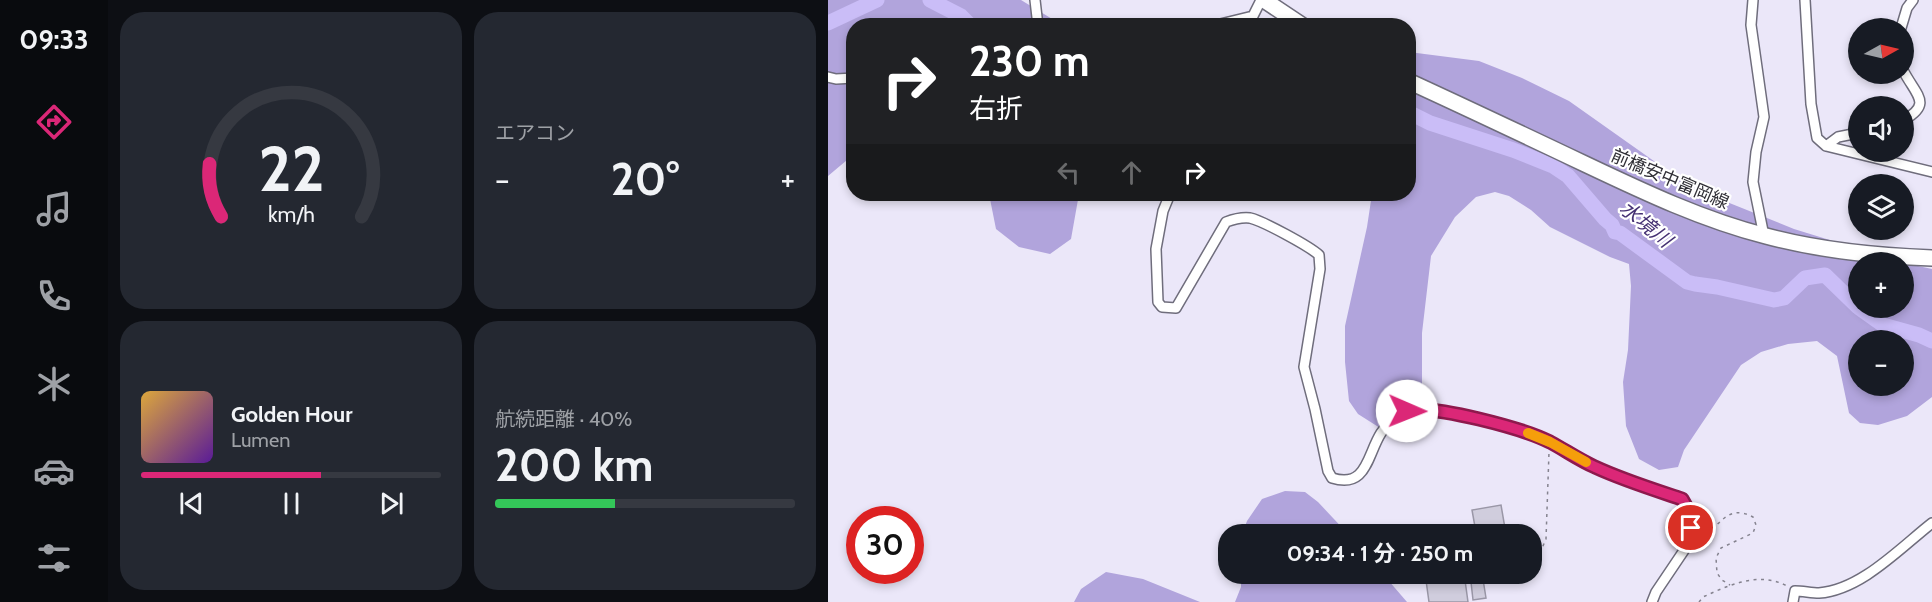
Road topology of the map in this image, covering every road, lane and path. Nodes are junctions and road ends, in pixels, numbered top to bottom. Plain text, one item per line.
1 (1035, 0) edge
2 (1263, 0) edge
3 (1753, 0) edge
4 (1805, 0) edge
5 (1913, 0) edge
6 (1037, 18) edge
7 (1245, 18) edge
8 (1291, 18) edge
9 (1904, 18) edge
10 (828, 77) edge
11 (846, 78) edge
12 (1913, 84) edge
13 (1416, 85) edge
14 (1914, 116) edge
15 (1848, 135) edge
16 (1826, 146) junction
17 (1932, 172) edge
18 (1167, 201) edge
19 (1764, 236) junction
20 (1932, 258) edge
21 (1550, 442) junction
22 (1932, 523) edge
23 (1691, 540) junction
24 (1542, 548) edge
25 (1730, 585) junction
26 (1795, 591) junction
27 (1652, 602) edge
28 (1698, 602) edge
29 (1793, 602) edge

1 - 6 street
2 - 7 street
2 - 8 main road
3 - 19 street
4 - 16 street
5 - 9 street
10 - 11 street
12 - 14 street
13 - 19 main road, 前橋安中富岡線
15 - 16 street
16 - 17 street
18 - 21 street
19 - 20 main road, 前橋安中富岡線
21 - 23 street
21 - 24 path
22 - 26 street
23 - 25 path
23 - 27 street
25 - 26 path
25 - 28 path
26 - 29 street

